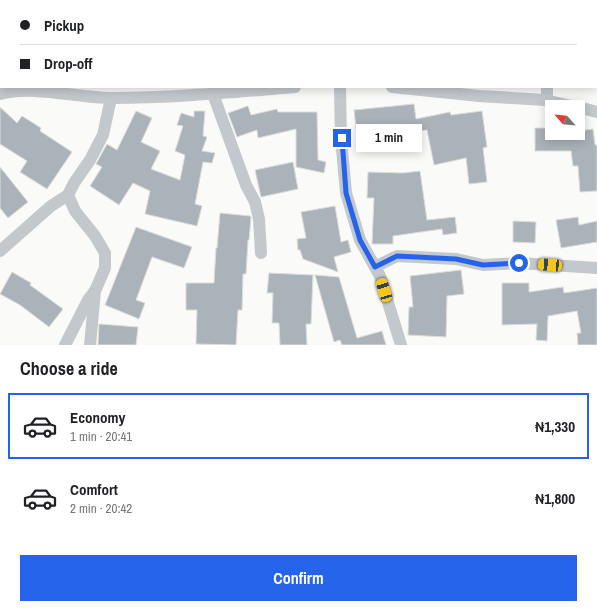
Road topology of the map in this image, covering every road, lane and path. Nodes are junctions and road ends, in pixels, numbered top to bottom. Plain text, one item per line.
1 (268, 88) edge
2 (340, 88) edge
3 (402, 88) edge
4 (547, 88) edge
5 (58, 90) edge
6 (214, 90) edge
7 (0, 94) edge
8 (111, 98) junction
9 (547, 100) edge
10 (545, 101) edge
11 (585, 109) edge
12 (597, 112) edge
13 (68, 195) junction
14 (0, 251) edge
15 (261, 253) dead end
16 (375, 267) junction
17 (597, 268) edge
18 (95, 291) junction
19 (65, 345) edge
20 (90, 345) edge
21 (401, 345) edge

1 - 6 street
2 - 16 street
3 - 10 street
4 - 9 street
5 - 7 street
5 - 8 street
6 - 8 street
6 - 15 street
8 - 13 street
11 - 12 street
13 - 14 street
13 - 18 street
16 - 17 street
16 - 21 street
18 - 19 street
18 - 20 street

